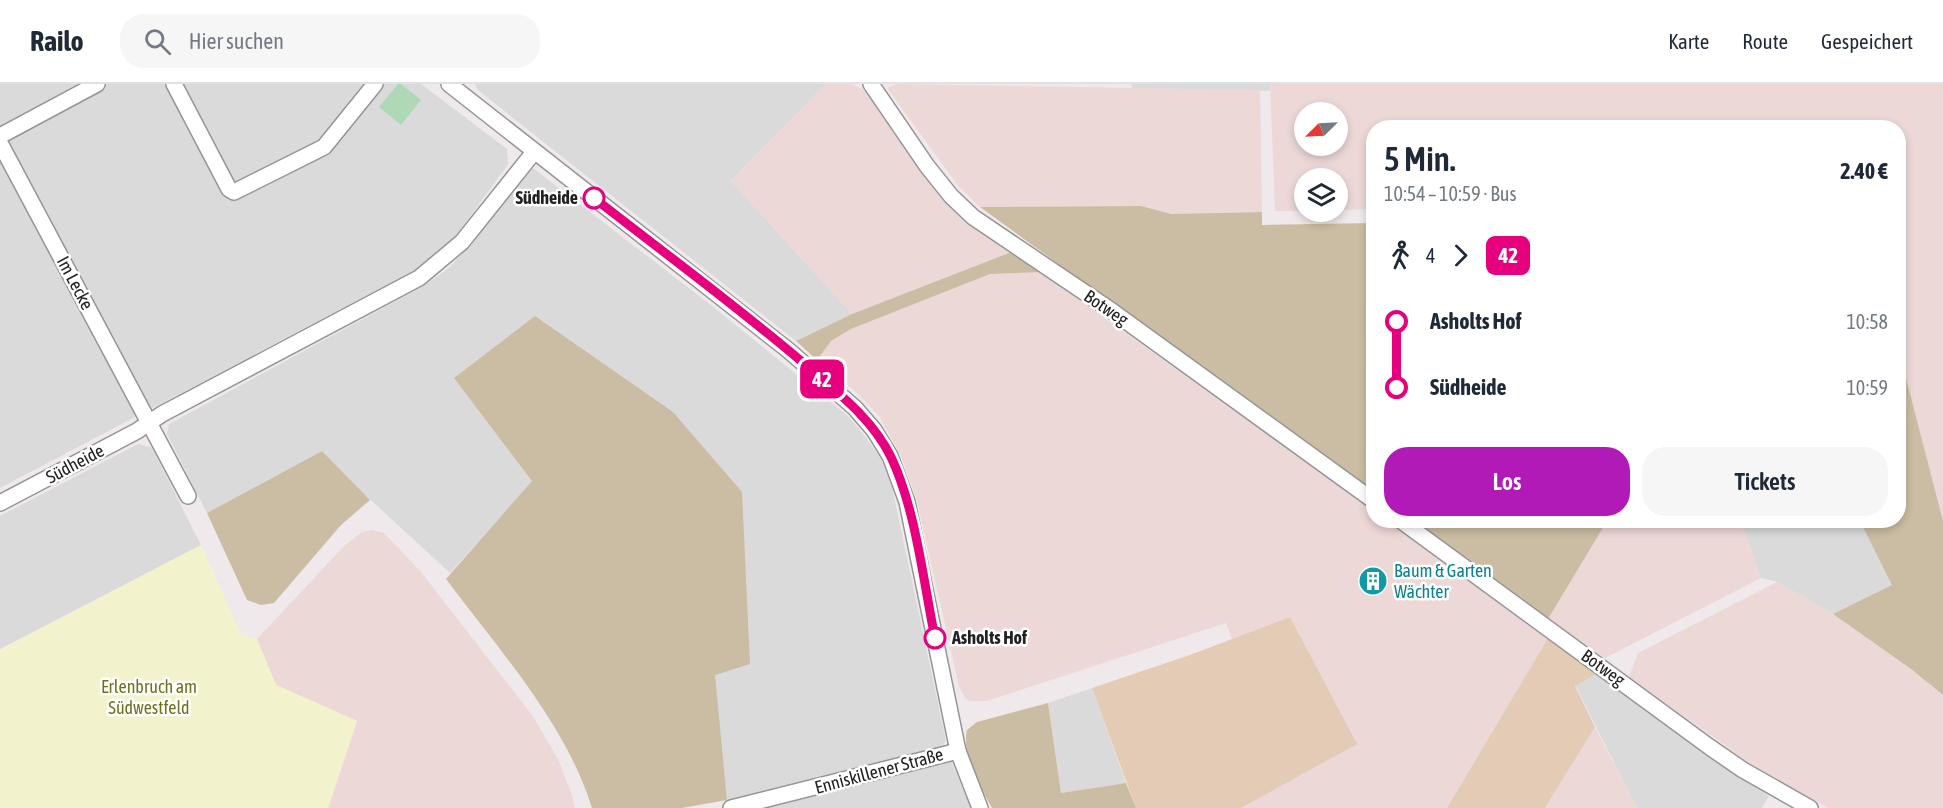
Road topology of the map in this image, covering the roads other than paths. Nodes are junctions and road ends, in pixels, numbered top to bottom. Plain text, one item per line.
1 (97, 84) edge
2 (174, 84) edge
3 (375, 84) edge
4 (871, 84) edge
5 (452, 85) edge
6 (0, 135) edge
7 (0, 143) edge
8 (534, 152) junction
9 (149, 423) junction
10 (1366, 495) edge
11 (188, 496) dead end
12 (0, 503) edge
13 (1411, 528) edge
14 (958, 751) junction
15 (731, 808) edge
16 (980, 808) edge
17 (1810, 808) edge

1 - 6 street
2 - 3 street
4 - 10 street, Botweg
5 - 8 street, Enniskillener Straße
7 - 9 street, Im Lecke
8 - 9 street, Südheide
8 - 14 street, Enniskillener Straße
9 - 11 street
9 - 12 street, Südheide
13 - 17 street, Botweg
14 - 15 street, Enniskillener Straße
14 - 16 street, Enniskillener Straße

